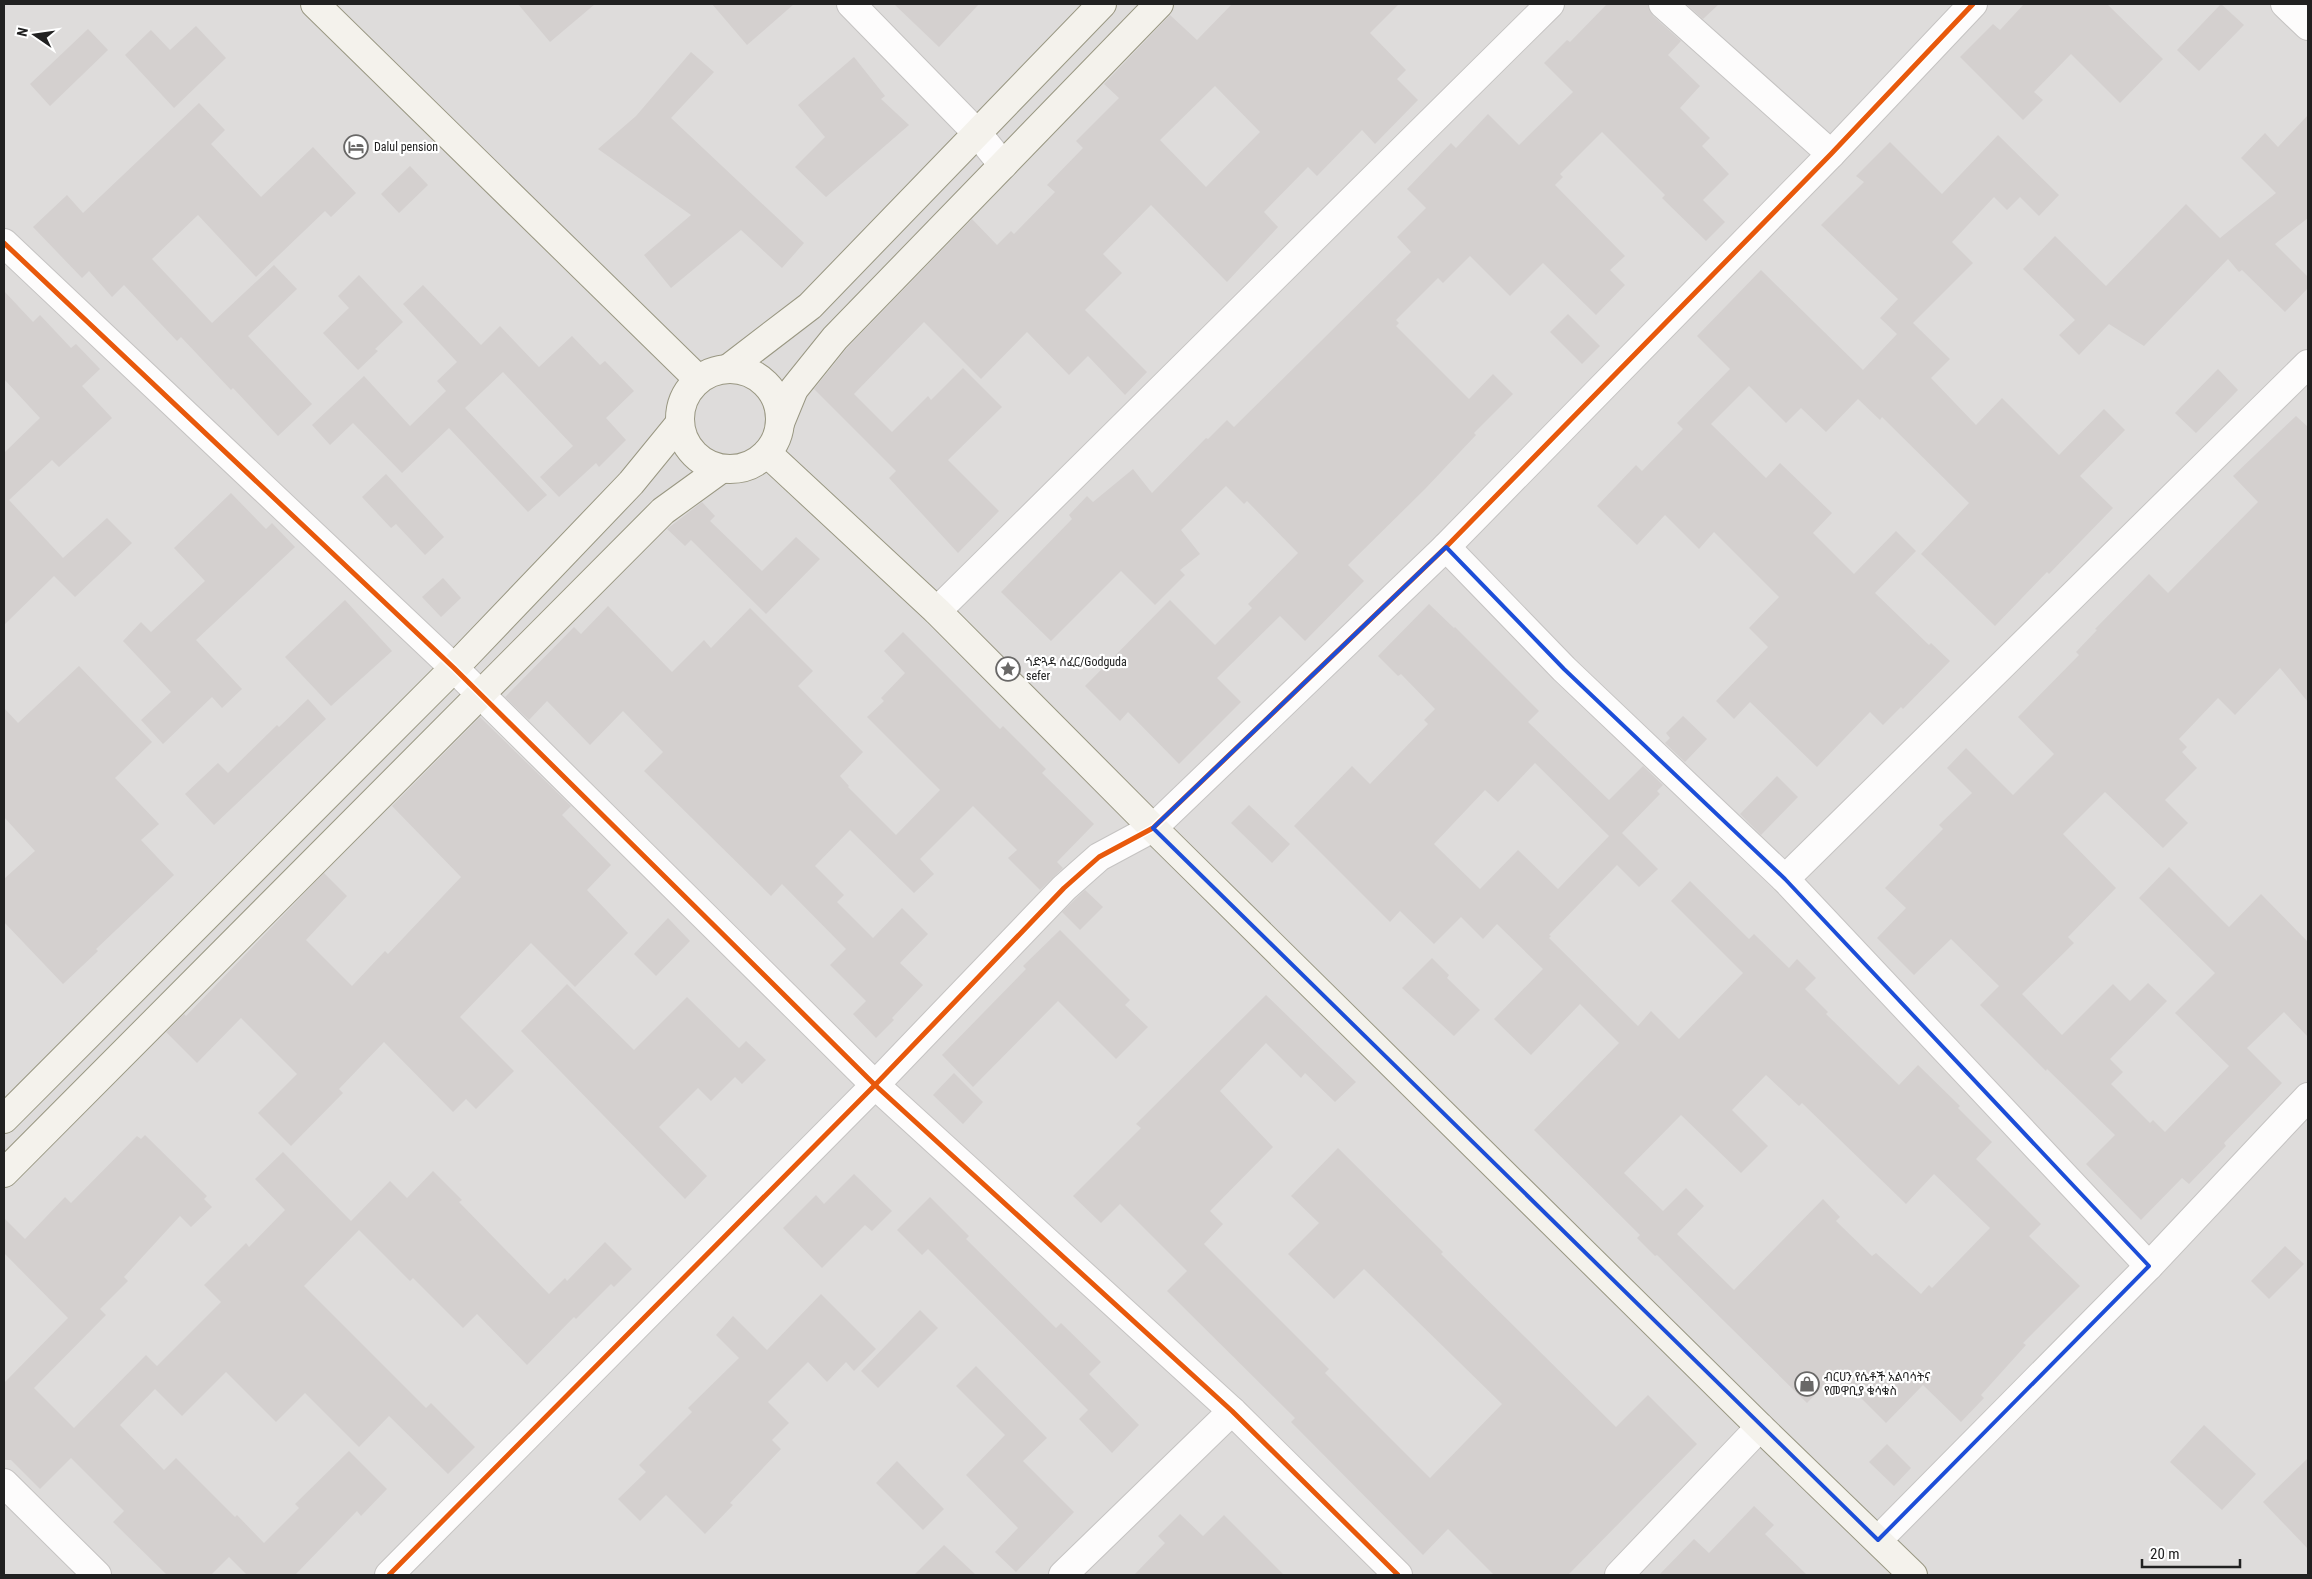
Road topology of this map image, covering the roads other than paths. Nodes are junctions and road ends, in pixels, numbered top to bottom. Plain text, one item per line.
1 (315, 4) edge
2 (851, 4) edge
3 (1102, 4) edge
4 (1159, 4) edge
5 (1550, 4) edge
6 (1664, 4) edge
7 (1973, 4) edge
8 (2285, 4) edge
9 (2308, 26) edge
10 (978, 134) junction
11 (1831, 154) junction
12 (1003, 165) junction
13 (4, 243) edge
14 (2308, 364) edge
15 (729, 368) junction
16 (698, 379) junction
17 (680, 423) junction
18 (780, 423) junction
19 (767, 453) junction
20 (721, 468) junction
21 (1446, 547) junction
22 (937, 611) junction
23 (454, 668) junction
24 (481, 694) junction
25 (1153, 828) junction
26 (1785, 879) junction
27 (875, 1085) junction
28 (2308, 1097) edge
29 (4, 1119) edge
30 (4, 1174) edge
31 (2149, 1266) junction
32 (1232, 1411) junction
33 (1760, 1427) junction
34 (4, 1483) edge
35 (1878, 1540) junction
36 (97, 1575) edge
37 (388, 1575) edge
38 (1063, 1575) edge
39 (1398, 1575) edge
40 (1619, 1575) edge
41 (1913, 1575) edge

1 - 16 street
2 - 10 street
3 - 10 street
4 - 12 street
5 - 22 street
6 - 11 street
7 - 11 street
8 - 9 street
10 - 12 street
10 - 15 street
11 - 21 street
12 - 18 street
13 - 23 street
14 - 26 street
15 - 16 street
15 - 18 street
16 - 17 street
17 - 20 street
17 - 23 street
18 - 19 street
19 - 20 street
19 - 22 street
20 - 24 street
21 - 25 street
21 - 26 street
22 - 25 street
23 - 24 street
23 - 29 street
24 - 27 street
24 - 30 street
25 - 27 street
25 - 33 street
26 - 31 street
27 - 32 street
27 - 37 street
28 - 31 street
31 - 35 street
32 - 38 street
32 - 39 street
33 - 35 street
33 - 40 street
34 - 36 street
35 - 41 street

